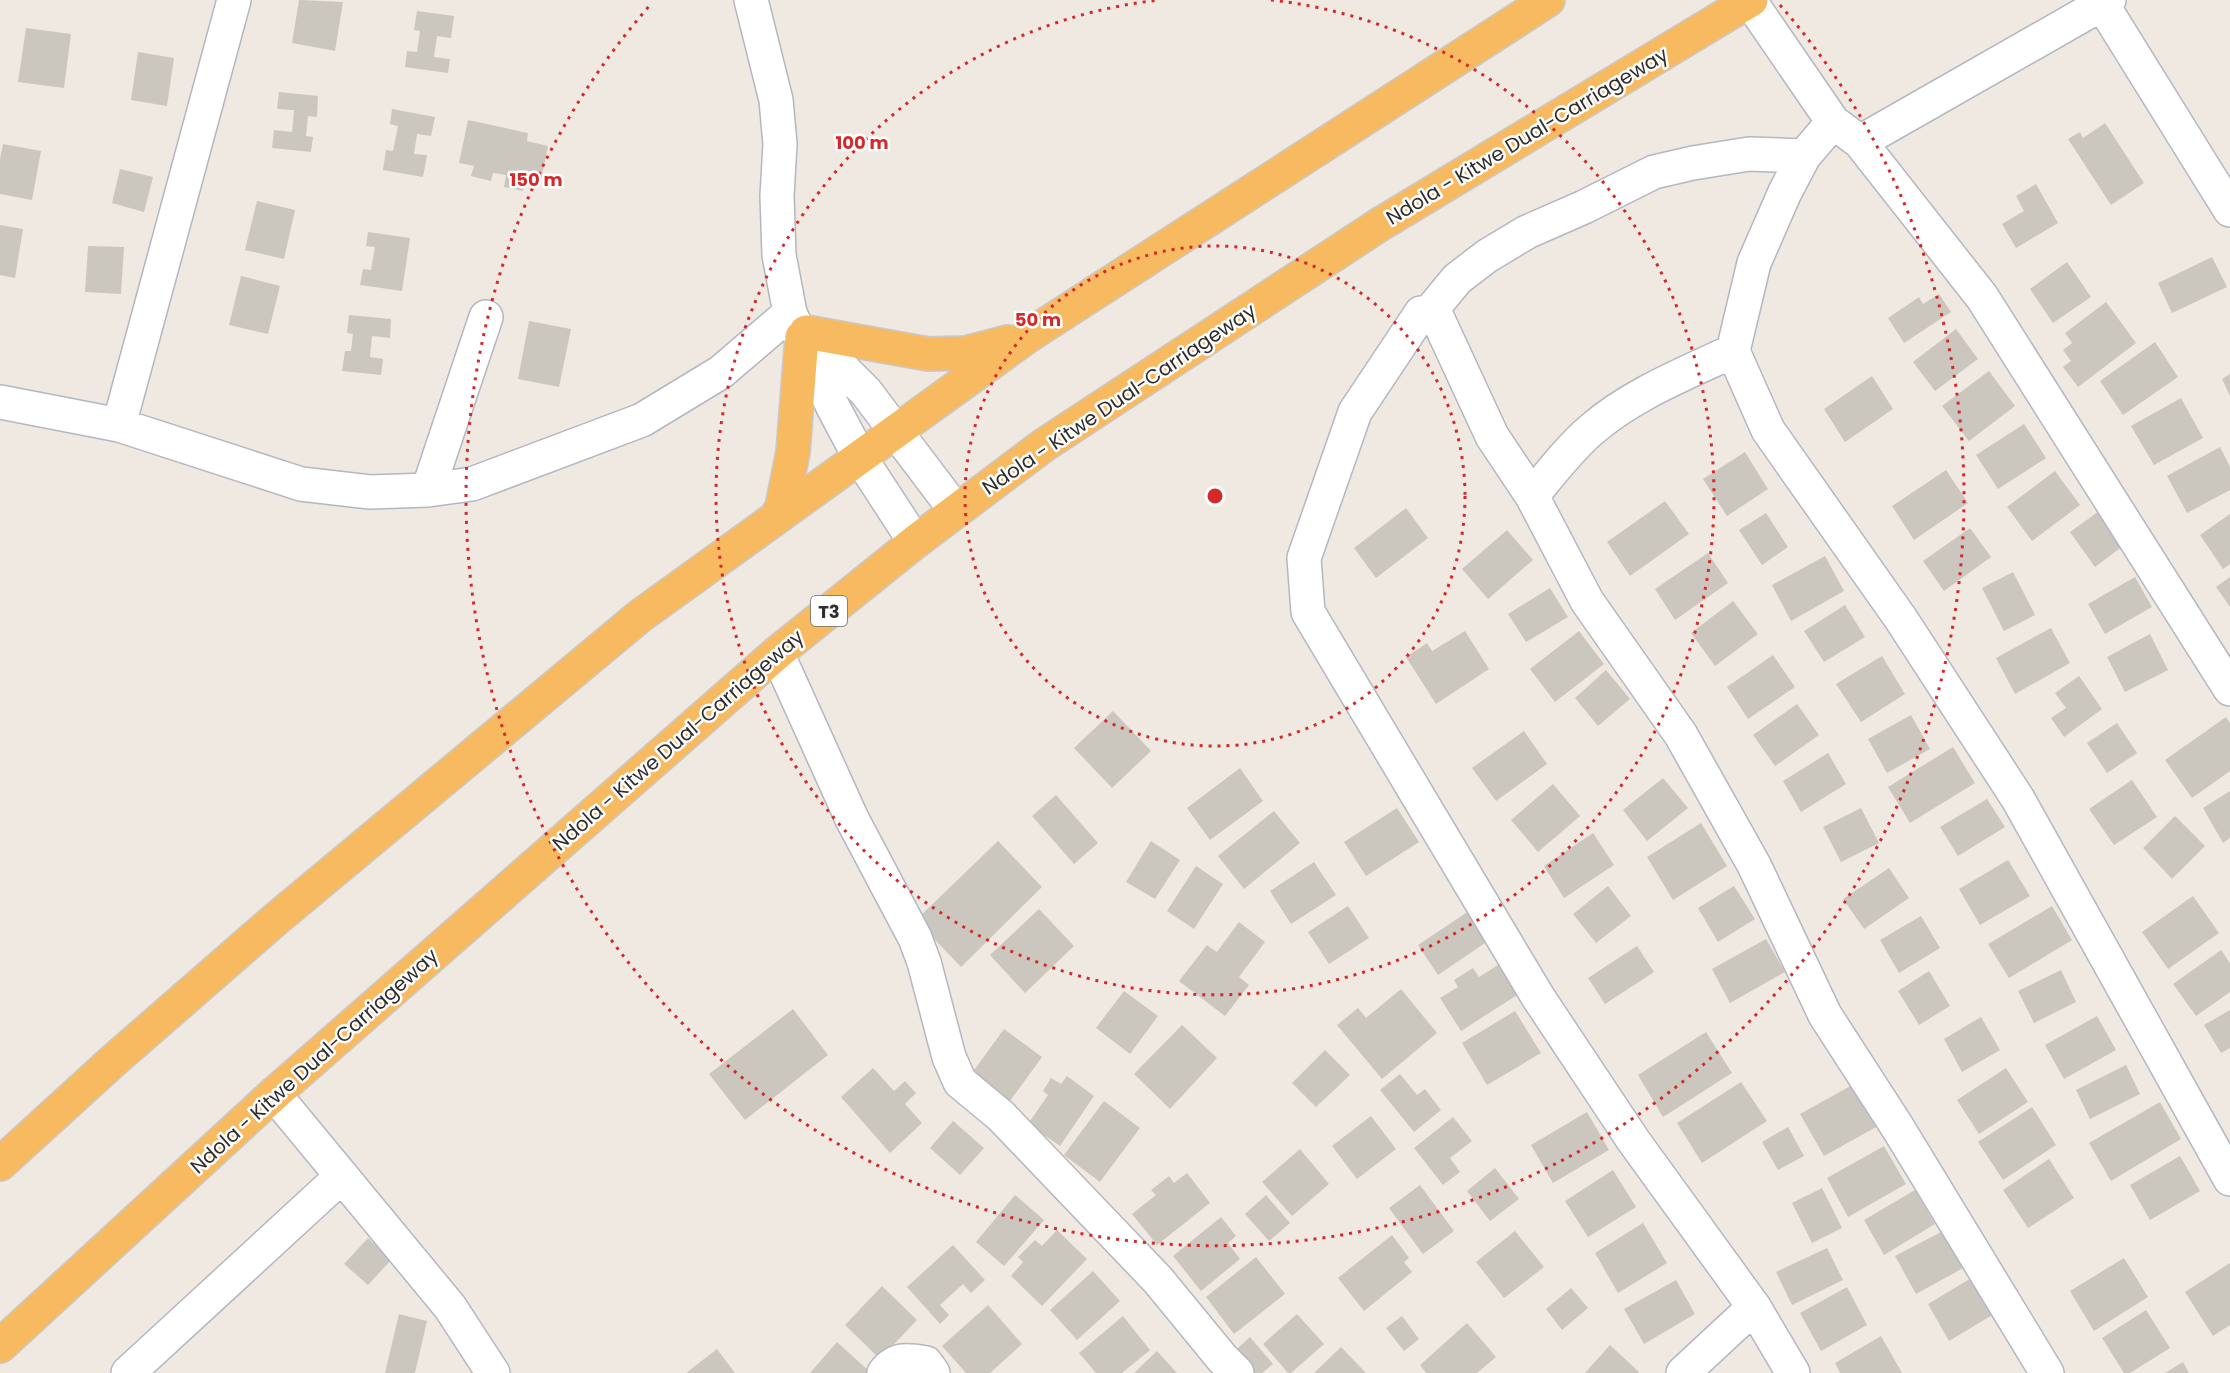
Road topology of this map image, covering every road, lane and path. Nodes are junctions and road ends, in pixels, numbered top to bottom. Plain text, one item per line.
1 (234, 0) edge
2 (751, 0) edge
3 (1548, 0) edge
4 (1751, 0) edge
5 (2105, 2) edge
6 (1833, 122) junction
7 (1860, 142) junction
8 (1804, 156) junction
9 (2230, 210) edge
10 (1429, 313) junction
11 (486, 317) dead end
12 (798, 326) junction
13 (1028, 336) junction
14 (1733, 351) junction
15 (0, 402) edge
16 (119, 426) junction
17 (897, 431) junction
18 (859, 456) junction
19 (428, 490) junction
20 (1532, 496) junction
21 (956, 511) junction
22 (777, 516) junction
23 (915, 542) junction
24 (777, 652) junction
25 (2230, 689) edge
26 (274, 1094) junction
27 (0, 1164) edge
28 (342, 1176) junction
29 (2230, 1179) edge
30 (1754, 1307) junction
31 (0, 1346) edge
32 (128, 1373) edge
33 (493, 1373) edge
34 (884, 1373) edge
35 (933, 1373) edge
36 (1237, 1373) edge
37 (1683, 1373) edge
38 (1793, 1373) edge
39 (2047, 1373) edge

1 - 16 street
2 - 12 street
3 - 13 highway
4 - 6 street
4 - 21 highway, Ndola - Kitwe Dual-Carriageway / T3
5 - 7 street
5 - 9 street
6 - 7 street
6 - 8 street
7 - 25 street
8 - 10 street
8 - 14 street
10 - 20 street
10 - 30 street
11 - 19 street
12 - 13 highway
12 - 17 street
12 - 18 street
12 - 19 street
12 - 22 highway
13 - 17 highway
14 - 20 street
14 - 29 street
15 - 16 street
16 - 19 street
17 - 18 highway
17 - 21 street
18 - 22 highway
18 - 23 street
20 - 39 street
21 - 23 highway, Ndola - Kitwe Dual-Carriageway / T3
22 - 27 highway
23 - 24 highway, Ndola - Kitwe Dual-Carriageway / T3
24 - 26 highway, Ndola - Kitwe Dual-Carriageway / T3
24 - 36 street
26 - 28 street
26 - 31 highway, Ndola - Kitwe Dual-Carriageway / T3
28 - 32 street
28 - 33 street
30 - 37 street
30 - 38 street
34 - 35 street

